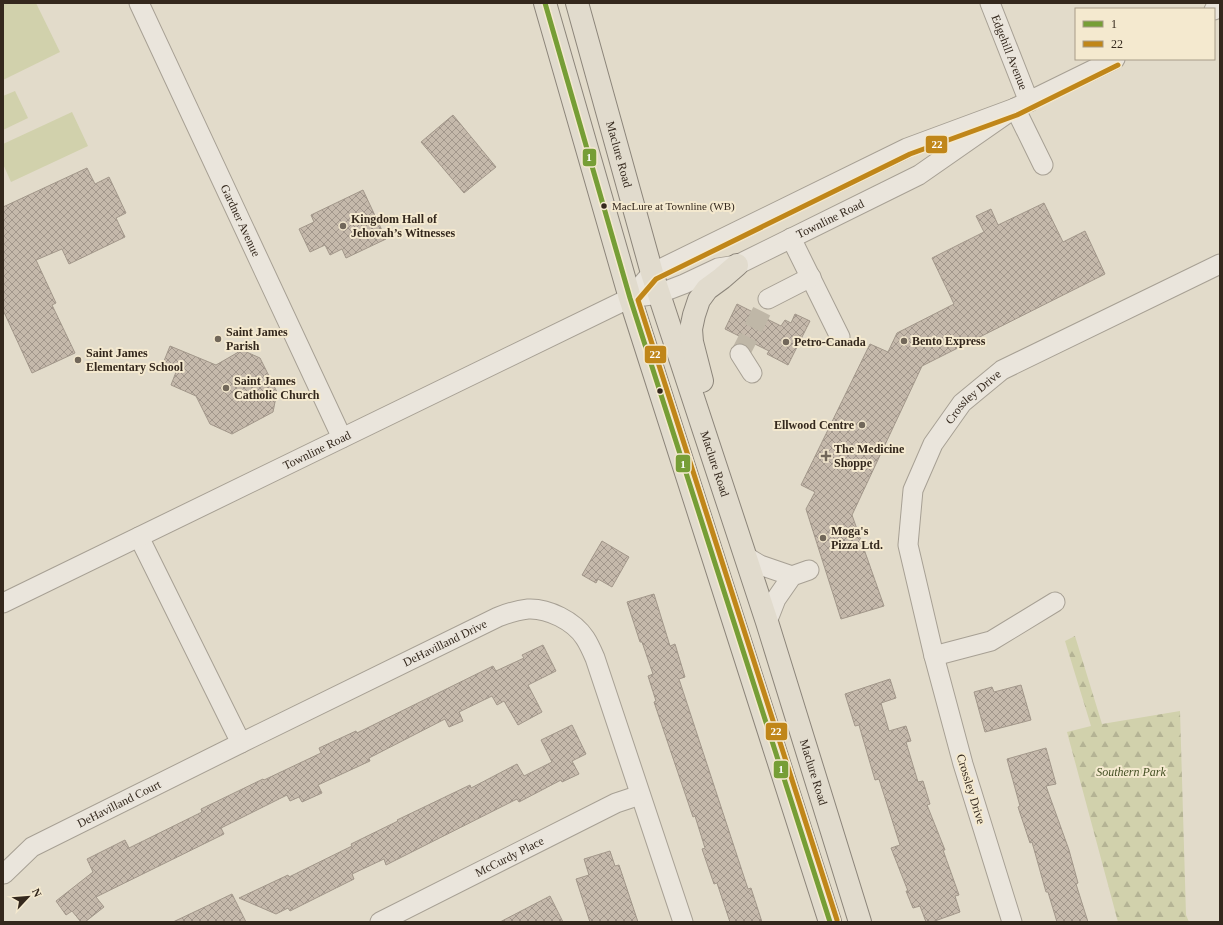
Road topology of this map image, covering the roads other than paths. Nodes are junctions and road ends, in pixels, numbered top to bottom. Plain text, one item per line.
1 (138, 3) edge
2 (545, 3) edge
3 (577, 3) edge
4 (990, 3) edge
5 (1114, 60) edge
6 (1022, 105) junction
7 (1043, 164) dead end
8 (791, 238) junction
9 (1220, 264) edge
10 (737, 265) junction
11 (652, 273) junction
12 (811, 277) junction
13 (658, 294) junction
14 (630, 298) junction
15 (768, 298) tunnel mouth
16 (840, 337) dead end
17 (740, 354) dead end
18 (752, 373) dead end
19 (700, 419) junction
20 (342, 438) junction
21 (140, 536) junction
22 (745, 556) junction
23 (1055, 602) dead end
24 (3, 603) edge
25 (767, 622) junction
26 (934, 656) junction
27 (241, 743) junction
28 (640, 795) junction
29 (4, 874) dead end
30 (380, 922) edge
31 (684, 922) edge
32 (830, 922) edge
33 (860, 922) edge
34 (1012, 922) edge

1 - 20 street, Gardner Avenue
2 - 14 main road
3 - 11 main road, Maclure Road
4 - 6 street, Edgehill Avenue
5 - 6 street, Townline Road
6 - 7 street, Edgehill Avenue
6 - 8 street, Townline Road
6 - 11 street, Townline Road
8 - 10 street, Townline Road
8 - 12 street
9 - 26 street, Crossley Drive
10 - 13 street, Townline Road
10 - 19 main road
11 - 13 main road, Maclure Road
11 - 14 street, Townline Road
12 - 15 street
12 - 16 street
13 - 14 street, Townline Road
13 - 19 main road, Maclure Road
14 - 20 street, Townline Road
14 - 32 main road
17 - 18 street
19 - 22 main road, Maclure Road
20 - 21 street, Townline Road
21 - 24 street, Townline Road
21 - 27 street
22 - 25 main road, Maclure Road
22 - 25 street
23 - 26 street
25 - 33 main road, Maclure Road
26 - 34 street, Crossley Drive
27 - 28 street, DeHavilland Drive
27 - 29 street, DeHavilland Court
28 - 30 street, McCurdy Place
28 - 31 street, DeHavilland Drive

